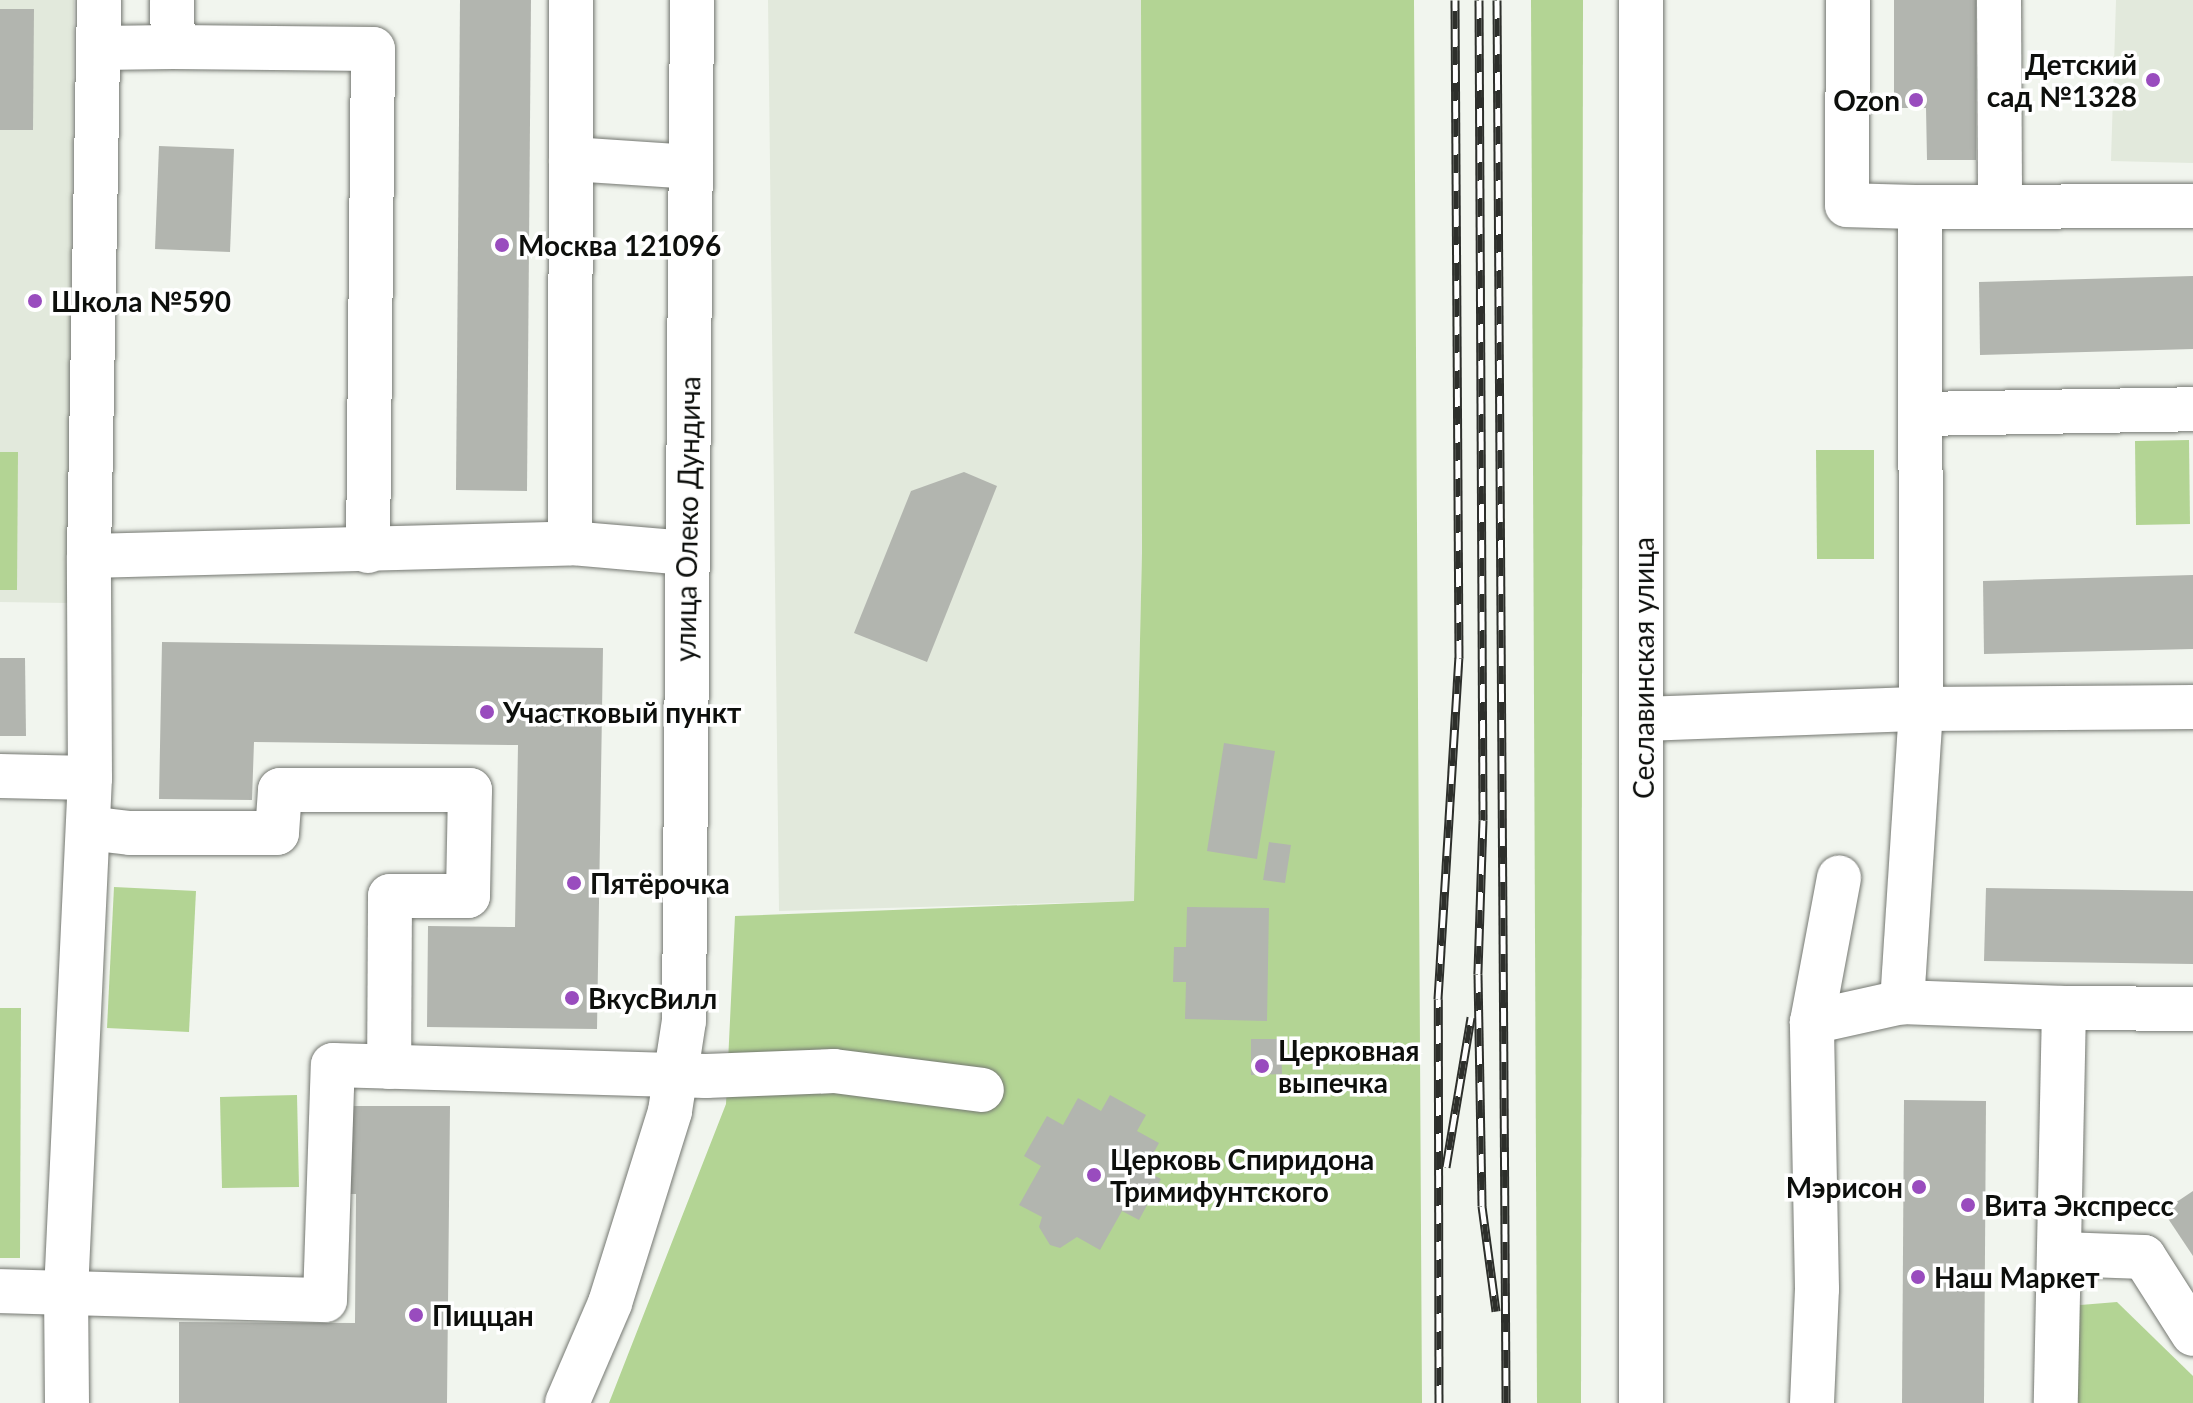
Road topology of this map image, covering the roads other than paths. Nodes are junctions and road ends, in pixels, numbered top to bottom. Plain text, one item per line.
1 (99, 0) edge
2 (172, 0) edge
3 (571, 0) edge
4 (692, 0) edge
5 (1641, 0) edge
6 (1848, 0) edge
7 (1999, 0) edge
8 (173, 47) junction
9 (98, 48) junction
10 (571, 159) junction
11 (691, 167) junction
12 (2193, 206) edge
13 (1920, 207) junction
14 (2000, 207) junction
15 (2193, 409) edge
16 (1920, 414) junction
17 (570, 543) junction
18 (368, 551) junction
19 (687, 553) junction
20 (89, 556) junction
21 (2193, 707) edge
22 (1921, 709) junction
23 (1643, 719) junction
24 (0, 776) edge
25 (90, 778) junction
26 (88, 828) junction
27 (1839, 878) dead end
28 (1902, 1002) junction
29 (2064, 1008) junction
30 (2193, 1009) edge
31 (1812, 1022) junction
32 (389, 1067) junction
33 (676, 1075) junction
34 (982, 1090) dead end
35 (2061, 1254) junction
36 (0, 1291) edge
37 (66, 1292) junction
38 (2193, 1334) edge
39 (1639, 1336) junction
40 (67, 1403) edge
41 (567, 1403) edge
42 (1641, 1403) edge
43 (1659, 1403) edge
44 (1812, 1403) edge
45 (2056, 1403) edge

1 - 9 street
2 - 8 street
3 - 10 street
4 - 11 street, улица Олеко Дундича
5 - 23 street, Сеславинская улица
6 - 13 street
7 - 14 street
8 - 9 street
8 - 18 street
9 - 20 street
10 - 11 street
10 - 17 street
11 - 19 street, улица Олеко Дундича
12 - 14 street
13 - 14 street
13 - 16 street
15 - 16 street
16 - 22 street
17 - 18 street
17 - 19 street
18 - 20 street
19 - 33 street, улица Олеко Дундича
20 - 25 street
21 - 22 street
22 - 23 street
22 - 28 street
23 - 39 street, Сеславинская улица
24 - 25 street
25 - 26 street
26 - 32 street
26 - 37 street
27 - 31 street
28 - 29 street
28 - 31 street
29 - 30 street
29 - 35 street
31 - 44 street
32 - 33 street
32 - 37 street
33 - 34 street
33 - 41 street, улица Олеко Дундича
35 - 38 street
35 - 45 street
36 - 37 street
37 - 40 street
39 - 42 street, Сеславинская улица
39 - 43 street, Сеславинская улица

